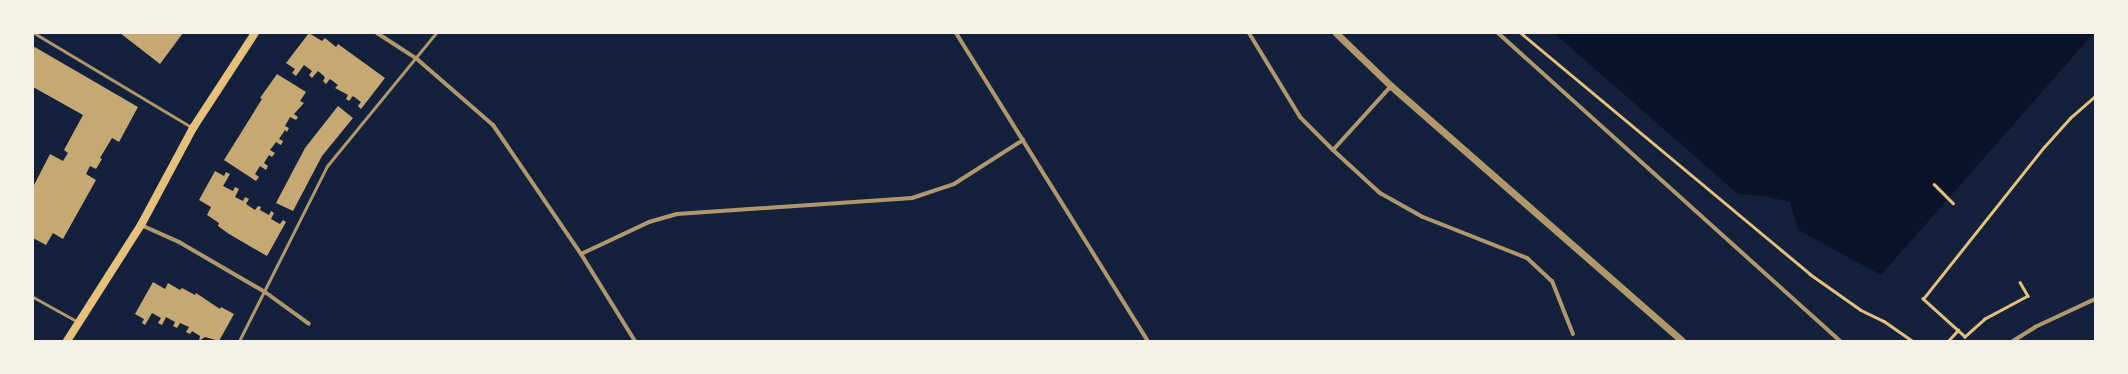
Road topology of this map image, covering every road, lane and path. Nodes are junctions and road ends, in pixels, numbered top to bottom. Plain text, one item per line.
1 (34, 33) edge
2 (255, 33) edge
3 (377, 33) edge
4 (436, 33) edge
5 (956, 33) edge
6 (1249, 33) edge
7 (1336, 33) edge
8 (1498, 33) edge
9 (1521, 33) edge
10 (417, 59) junction
11 (1391, 86) junction
12 (2095, 96) edge
13 (192, 128) junction
14 (1023, 140) junction
15 (1333, 150) junction
16 (1934, 184) dead end
17 (1953, 203) dead end
18 (140, 225) junction
19 (581, 254) junction
20 (2020, 282) dead end
21 (265, 292) junction
22 (33, 298) edge
23 (2095, 299) edge
24 (78, 322) junction
25 (309, 324) dead end
26 (1958, 330) junction
27 (1573, 334) dead end
28 (67, 341) edge
29 (239, 341) edge
30 (635, 341) edge
31 (1148, 341) edge
32 (1682, 341) edge
33 (1840, 341) edge
34 (1913, 341) edge
35 (1948, 341) edge
36 (2013, 341) edge

1 - 13 lane
2 - 13 main road
3 - 10 street
4 - 10 lane
5 - 14 street
6 - 15 street
7 - 11 street
8 - 33 street
9 - 34 path
10 - 19 street
10 - 21 lane
11 - 15 street
11 - 32 street
12 - 26 path
13 - 18 main road
14 - 19 street
14 - 31 street
15 - 27 street
16 - 17 path
18 - 21 street
18 - 24 main road
19 - 30 street
20 - 26 path
21 - 25 street
21 - 29 lane
22 - 24 lane
23 - 36 street
24 - 28 main road
26 - 35 path

